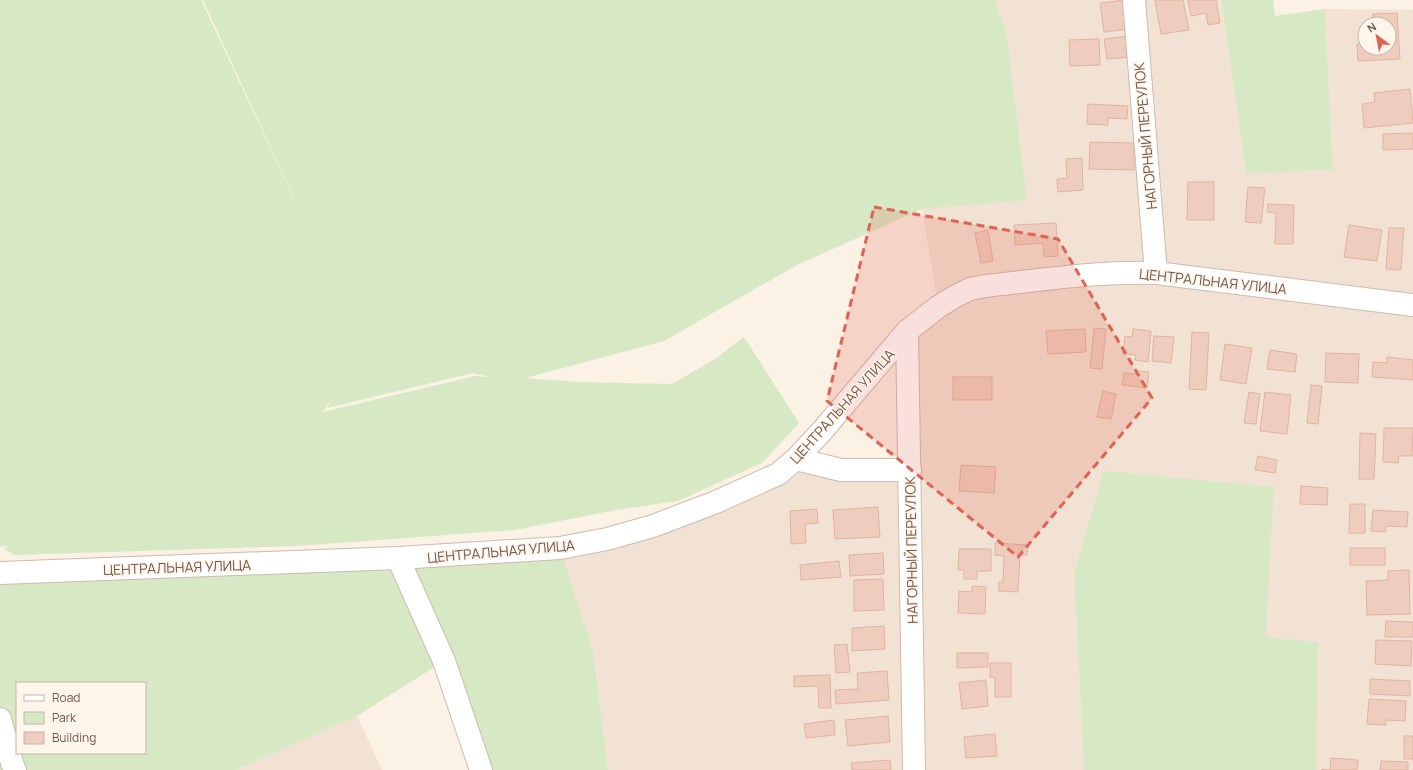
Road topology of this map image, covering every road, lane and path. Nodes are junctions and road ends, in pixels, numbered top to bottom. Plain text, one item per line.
1 (1134, 0) edge
2 (1156, 273) junction
3 (1413, 305) edge
4 (907, 331) junction
5 (796, 459) junction
6 (910, 470) junction
7 (398, 558) junction
8 (0, 573) edge
9 (0, 719) edge
10 (15, 770) edge
11 (481, 770) edge
12 (914, 770) edge

1 - 2 street, НАГОРНЫЙ ПЕРЕУЛОК
2 - 3 street, ЦЕНТРАЛЬНАЯ УЛИЦА
2 - 4 street, ЦЕНТРАЛЬНАЯ УЛИЦА
4 - 5 street, ЦЕНТРАЛЬНАЯ УЛИЦА
4 - 6 street, НАГОРНЫЙ ПЕРЕУЛОК
5 - 6 street
5 - 7 street, ЦЕНТРАЛЬНАЯ УЛИЦА
6 - 12 street, НАГОРНЫЙ ПЕРЕУЛОК
7 - 8 street, ЦЕНТРАЛЬНАЯ УЛИЦА
7 - 11 street
9 - 10 street

